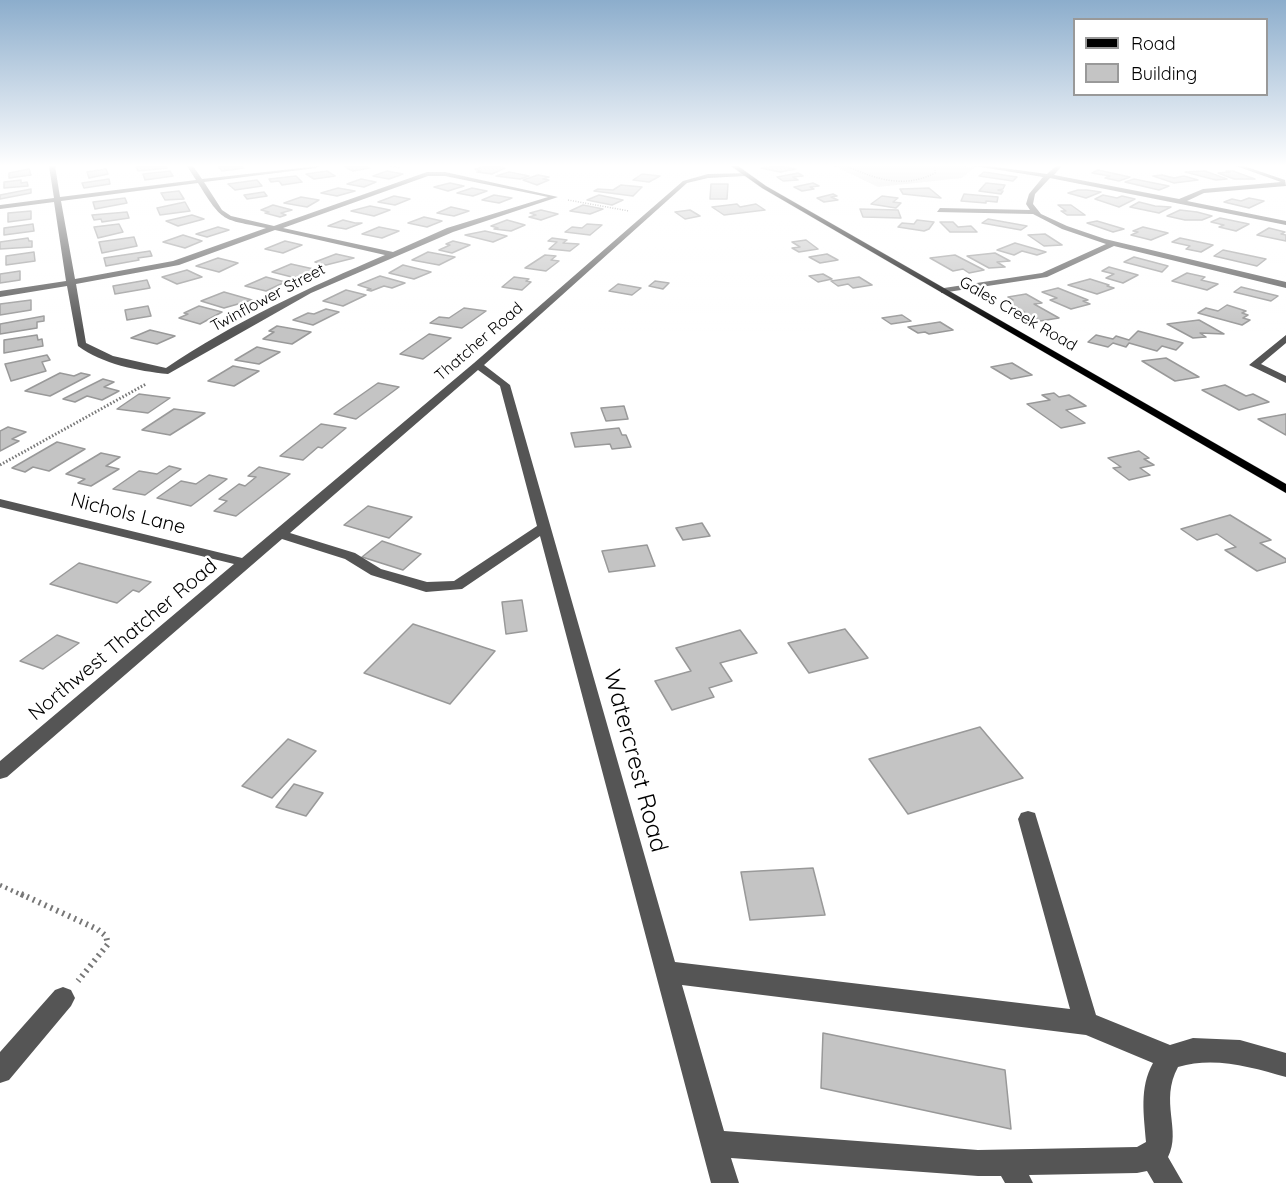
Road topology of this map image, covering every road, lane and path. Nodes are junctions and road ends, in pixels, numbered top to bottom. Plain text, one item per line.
1 (62, 221) edge
2 (247, 221) edge
3 (294, 221) edge
4 (473, 221) edge
5 (643, 221) edge
6 (825, 221) edge
7 (1046, 221) edge
8 (274, 228) junction
9 (1113, 243) junction
10 (392, 254) junction
11 (73, 282) junction
12 (1286, 285) edge
13 (944, 291) junction
14 (0, 294) edge
15 (1286, 338) edge
16 (478, 365) junction
17 (168, 371) junction
18 (1286, 380) edge
19 (0, 465) edge
20 (1286, 489) edge
21 (0, 503) edge
22 (544, 527) junction
23 (280, 534) junction
24 (246, 563) junction
25 (0, 772) edge
26 (1028, 819) dead end
27 (0, 885) edge
28 (667, 972) junction
29 (63, 998) joint
30 (1086, 1023) junction
31 (1170, 1057) junction
32 (1286, 1065) edge
33 (0, 1071) edge
34 (714, 1143) junction
35 (1153, 1156) junction
36 (1014, 1173) edge
37 (725, 1183) edge
38 (1169, 1183) edge

1 - 11 street
2 - 8 street
3 - 8 street
4 - 10 street, Twinflower Street
5 - 16 street, Thatcher Road
6 - 13 main road, Gales Creek Road
7 - 9 street
8 - 10 street
8 - 11 street
9 - 12 street
9 - 13 street
10 - 17 street, Twinflower Street
11 - 14 street
11 - 17 street
13 - 20 main road, Gales Creek Road
15 - 18 street
16 - 22 street, Watercrest Road
16 - 23 street, Thatcher Road
17 - 19 path
21 - 24 street, Nichols Lane
22 - 23 street
22 - 28 street, Watercrest Road
23 - 24 street, Thatcher Road
24 - 25 street, Northwest Thatcher Road
26 - 30 street
27 - 29 path
28 - 30 street
28 - 34 street, Watercrest Road
29 - 33 street
30 - 31 street
31 - 32 street
31 - 35 street
34 - 36 street
34 - 37 street, Watercrest Road
35 - 36 street
35 - 38 street

